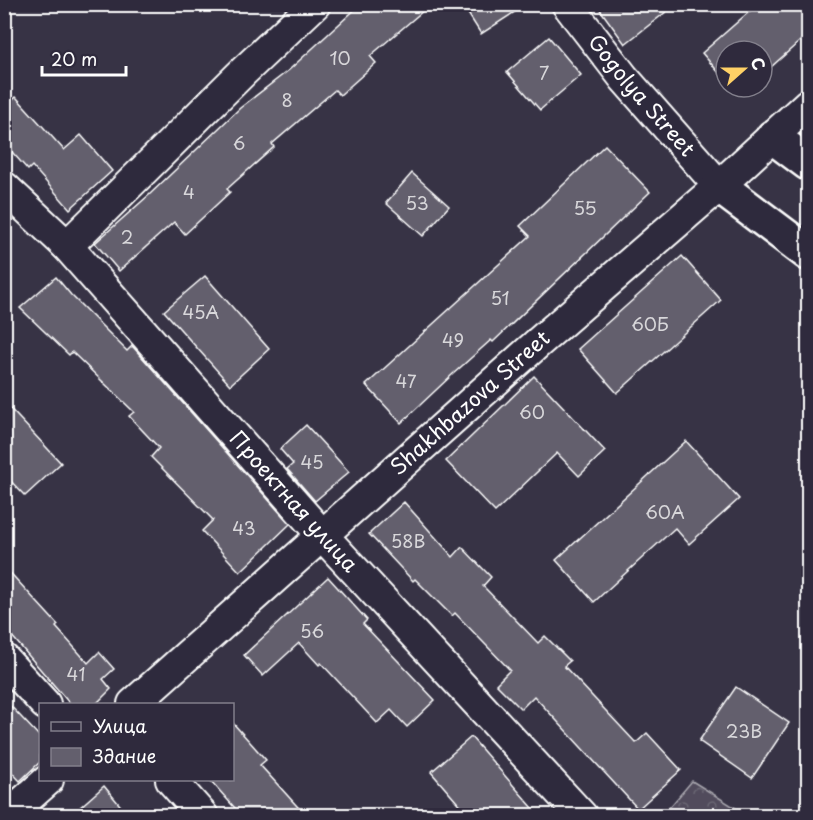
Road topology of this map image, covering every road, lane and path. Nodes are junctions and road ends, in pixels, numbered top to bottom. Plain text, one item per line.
1 (315, 4) edge
2 (567, 4) edge
3 (808, 104) edge
4 (773, 137) junction
5 (808, 163) edge
6 (719, 186) junction
7 (4, 187) edge
8 (67, 246) junction
9 (808, 253) edge
10 (323, 536) junction
11 (4, 660) edge
12 (43, 703) edge
13 (135, 703) edge
14 (47, 781) edge
15 (172, 781) edge
16 (8, 816) edge
17 (203, 816) edge
18 (582, 816) edge

1 - 8 street
2 - 6 street, Gogolya Street
3 - 4 street, Shakhbazova Street
4 - 5 street
4 - 6 street, Shakhbazova Street
6 - 9 street
6 - 10 street, Shakhbazova Street
7 - 8 street, Проектная улица
8 - 10 street, Проектная улица
10 - 13 street, Shakhbazova Street
10 - 18 street, Проектная улица
11 - 12 street
14 - 16 street
15 - 17 street

